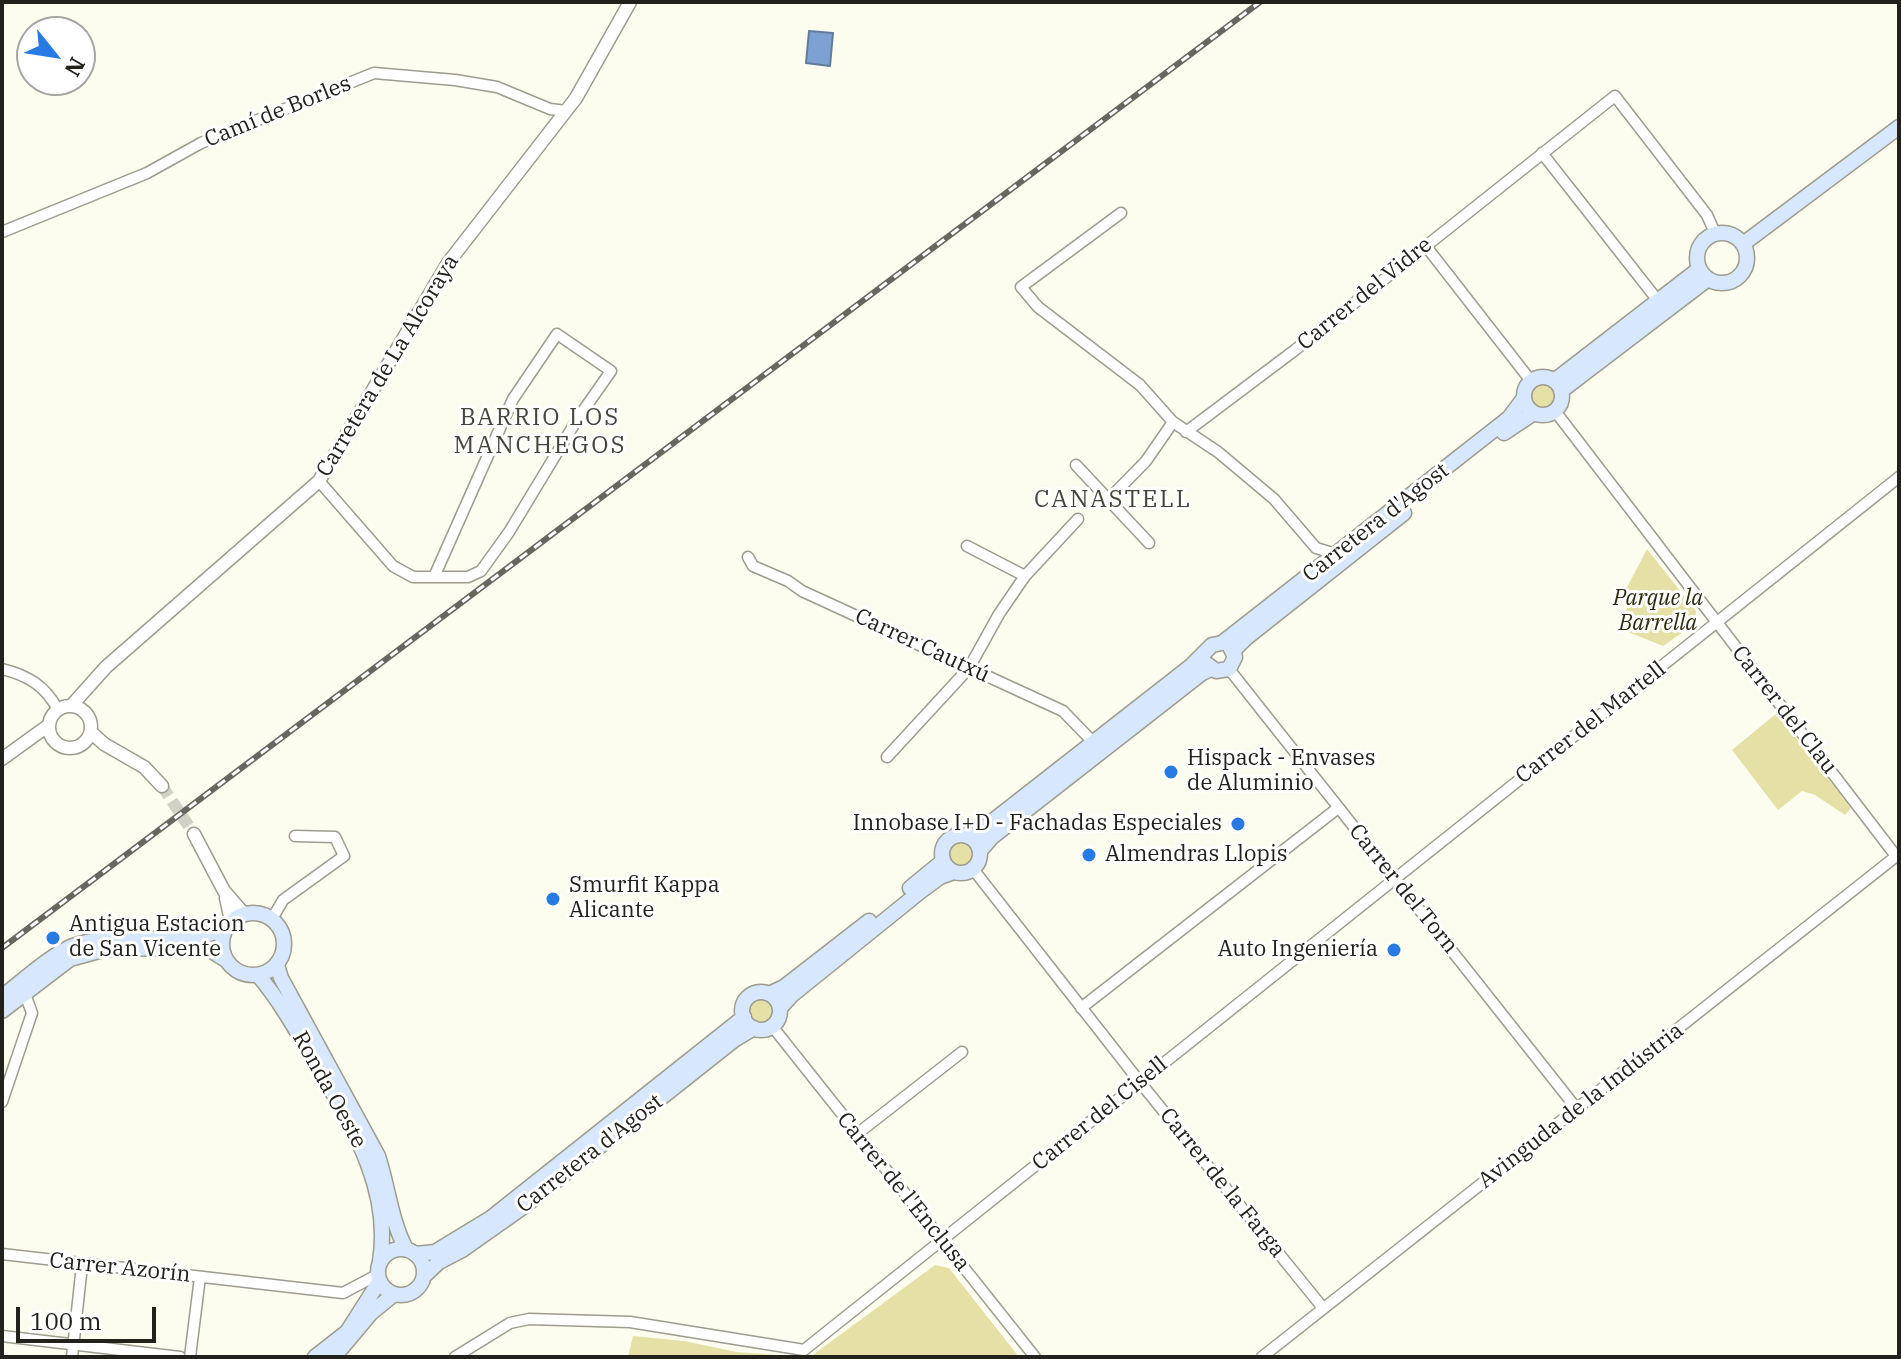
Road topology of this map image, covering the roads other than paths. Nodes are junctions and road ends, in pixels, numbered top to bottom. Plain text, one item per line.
1 (629, 3) edge
2 (566, 111) junction
3 (1899, 127) edge
4 (1542, 153) junction
5 (1121, 213) dead end
6 (2, 232) edge
7 (1715, 233) junction
8 (1743, 244) junction
9 (1425, 245) junction
10 (1703, 274) junction
11 (1659, 302) junction
12 (1531, 381) junction
13 (1558, 386) junction
14 (1524, 398) junction
15 (1555, 411) junction
16 (1534, 413) junction
17 (1173, 422) junction
18 (1186, 432) junction
19 (1076, 465) dead end
20 (1899, 477) edge
21 (319, 481) junction
22 (1108, 500) junction
23 (1078, 519) dead end
24 (1149, 543) dead end
25 (967, 546) dead end
26 (1316, 548) junction
27 (1336, 554) junction
28 (748, 557) dead end
29 (1316, 570) junction
30 (1025, 576) junction
31 (434, 577) junction
32 (1717, 623) junction
33 (1228, 647) junction
34 (1206, 654) junction
35 (969, 668) junction
36 (2, 669) edge
37 (1211, 669) junction
38 (1229, 669) junction
39 (93, 684) junction
40 (72, 705) junction
41 (58, 710) junction
42 (86, 712) junction
43 (49, 725) junction
44 (88, 737) junction
45 (51, 739) junction
46 (26, 741) junction
47 (1093, 742) junction
48 (887, 757) dead end
49 (2, 759) edge
50 (162, 786) tunnel mouth
51 (1338, 808) junction
52 (194, 834) tunnel mouth
53 (295, 836) dead end
54 (971, 838) junction
55 (980, 851) junction
56 (1898, 855) edge
57 (949, 866) junction
58 (973, 869) junction
59 (1396, 879) junction
60 (272, 919) junction
61 (234, 921) junction
62 (226, 960) junction
63 (277, 965) junction
64 (258, 975) junction
65 (25, 994) junction
66 (769, 994) junction
67 (2, 997) edge
68 (780, 1008) junction
69 (1081, 1008) junction
70 (2, 1011) edge
71 (749, 1023) junction
72 (772, 1026) junction
73 (962, 1052) dead end
74 (1139, 1081) junction
75 (2, 1102) edge
76 (1577, 1109) junction
77 (857, 1134) junction
78 (940, 1239) junction
79 (411, 1251) junction
80 (2, 1254) edge
81 (82, 1265) junction
82 (379, 1273) junction
83 (424, 1276) junction
84 (200, 1277) junction
85 (393, 1295) junction
86 (1323, 1308) junction
87 (2, 1336) edge
88 (73, 1345) junction
89 (72, 1357) edge
90 (180, 1357) edge
91 (190, 1357) edge
92 (315, 1357) edge
93 (334, 1357) edge
94 (455, 1357) edge
95 (1035, 1357) edge
96 (1262, 1357) edge

1 - 2 street, Carretera de La Alcoraya
2 - 6 street, Camí de Borles
2 - 21 street, Carretera de La Alcoraya
3 - 8 main road
4 - 7 street, Carrer del Vidre
4 - 9 street, Carrer del Vidre
4 - 11 street
5 - 17 street
7 - 8 main road
7 - 10 main road
8 - 10 main road
9 - 12 street
9 - 18 street, Carrer del Vidre
10 - 11 main road
10 - 13 main road
11 - 13 main road
12 - 13 main road
12 - 14 main road
13 - 15 main road
14 - 16 main road
14 - 27 main road, Carretera d'Agost
15 - 16 main road
15 - 32 street, Carrer del Clau
16 - 33 main road, Carretera d'Agost
17 - 18 street
17 - 22 street
18 - 26 street
19 - 22 street
20 - 32 street, Carrer del Martell
21 - 31 street
21 - 39 street, Carretera de La Alcoraya
22 - 24 street
23 - 30 street
25 - 30 street
26 - 27 street
26 - 29 street
27 - 29 main road, Carretera d'Agost
28 - 35 street, Carrer Cautxú
29 - 33 main road, Carretera d'Agost
30 - 35 street
31 - 31 street
32 - 56 street, Carrer del Clau
32 - 59 street, Carrer del Martell
33 - 34 main road
33 - 38 main road
34 - 37 main road
34 - 47 main road
35 - 47 street, Carrer Cautxú
35 - 48 street
36 - 41 street
37 - 38 main road
37 - 55 main road
38 - 51 street, Carrer del Torn
39 - 40 street, Carretera de La Alcoraya
39 - 42 street, Carretera de La Alcoraya
40 - 41 street
40 - 42 street
41 - 43 street
42 - 44 street
43 - 45 street
43 - 46 street
44 - 45 street
44 - 50 street
45 - 46 street
46 - 49 street
47 - 54 main road
51 - 59 street, Carrer del Torn
51 - 69 street
52 - 61 street
53 - 60 street
54 - 55 main road
54 - 57 main road
55 - 58 main road
56 - 76 street, Avinguda de la Indústria
57 - 58 main road
57 - 66 main road
57 - 68 main road
58 - 69 street, Carrer de la Farga
59 - 74 street, Carrer del Cisell
59 - 76 street, Carrer del Torn
60 - 61 main road
60 - 63 main road, Ronda Oeste
61 - 62 main road
61 - 67 main road
62 - 64 main road, Ronda Oeste
62 - 65 main road, Ronda Oeste
63 - 64 main road
63 - 79 main road, Ronda Oeste
64 - 82 main road, Ronda Oeste
65 - 70 main road, Ronda Oeste
65 - 75 street
66 - 68 main road
66 - 71 main road
68 - 72 main road
69 - 74 street, Carrer de la Farga
71 - 72 main road
71 - 79 main road, Carretera d'Agost
71 - 83 main road, Carretera d'Agost
72 - 77 street, Carrer de l'Enclusa
73 - 77 street
74 - 78 street, Carrer del Cisell
74 - 86 street, Carrer de la Farga
76 - 86 street, Avinguda de la Indústria
77 - 78 street, Carrer de l'Enclusa
78 - 94 street, Carrer del Cisell
78 - 95 street, Carrer de l'Enclusa
79 - 82 main road
79 - 83 main road
80 - 81 street, Carrer Azorín
81 - 84 street, Carrer Azorín
81 - 88 street
82 - 84 street, Carrer Azorín
82 - 85 main road
82 - 92 main road
83 - 85 main road
84 - 91 street
85 - 93 main road
86 - 96 street, Avinguda de la Indústria
87 - 88 street
88 - 89 street
88 - 90 street

